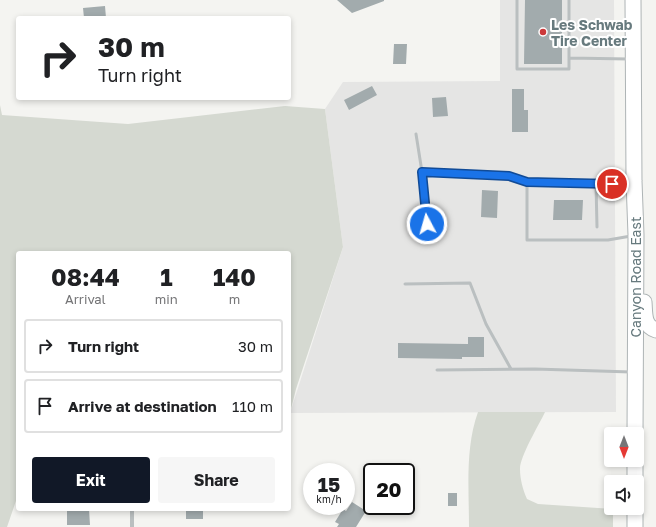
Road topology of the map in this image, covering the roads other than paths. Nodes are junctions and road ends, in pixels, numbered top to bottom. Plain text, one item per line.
1 (517, 0) edge
2 (569, 0) edge
3 (633, 0) edge
4 (569, 58) junction
5 (634, 59) junction
6 (416, 134) dead end
7 (422, 172) junction
8 (634, 181) junction
9 (527, 182) junction
10 (596, 184) junction
11 (597, 227) dead end
12 (636, 235) junction
13 (428, 237) dead end
14 (405, 284) dead end
15 (656, 330) edge
16 (511, 369) junction
17 (438, 370) dead end
18 (635, 372) junction
19 (635, 427) edge
20 (132, 511) edge
21 (635, 515) edge
22 (132, 527) edge
23 (635, 527) edge

1 - 4 lane
2 - 4 lane
3 - 5 main road, Canyon Road East
4 - 5 lane
5 - 8 main road, Canyon Road East
6 - 7 lane
7 - 9 lane
7 - 13 lane
8 - 10 lane
8 - 12 main road, Canyon Road East
9 - 10 lane
9 - 12 lane
10 - 11 lane
12 - 15 main road
12 - 18 main road, Canyon Road East
14 - 16 lane
16 - 17 lane
16 - 18 lane
18 - 19 main road, Canyon Road East
20 - 22 street
21 - 23 main road

